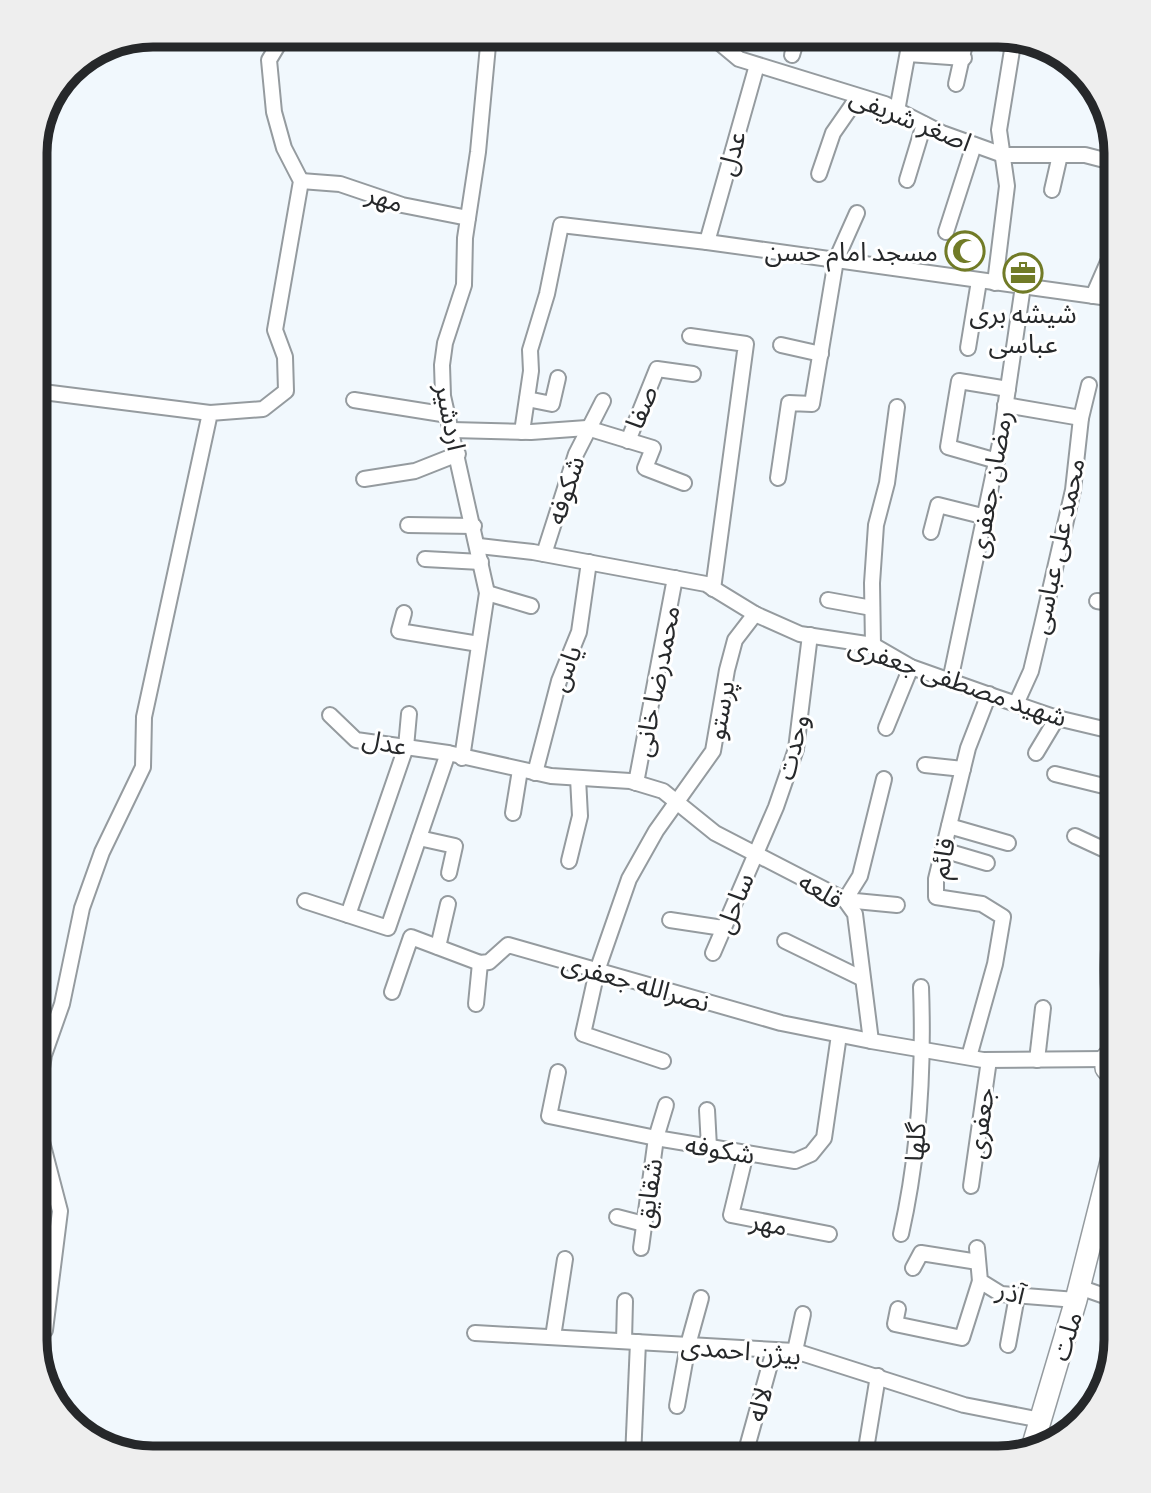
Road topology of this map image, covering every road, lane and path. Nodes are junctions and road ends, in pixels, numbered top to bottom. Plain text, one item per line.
1 (277, 47) edge
2 (488, 47) edge
3 (726, 47) edge
4 (794, 47) edge
5 (909, 47) edge
6 (965, 47) edge
7 (1012, 48) edge
8 (908, 54) junction
9 (792, 55) dead end
10 (964, 58) junction
11 (757, 65) junction
12 (956, 84) dead end
13 (858, 97) junction
14 (897, 111) junction
15 (924, 124) junction
16 (974, 145) junction
17 (1003, 155) junction
18 (1060, 155) junction
19 (1104, 160) edge
20 (819, 174) dead end
21 (907, 180) dead end
22 (301, 181) junction
23 (1052, 190) dead end
24 (857, 213) dead end
25 (468, 218) junction
26 (946, 232) dead end
27 (707, 242) junction
28 (836, 260) junction
29 (1104, 271) edge
30 (979, 281) junction
31 (995, 283) junction
32 (1023, 286) junction
33 (1093, 296) junction
34 (1104, 297) edge
35 (690, 336) dead end
36 (781, 345) dead end
37 (968, 348) dead end
38 (821, 354) junction
39 (693, 374) dead end
40 (558, 378) dead end
41 (1089, 385) dead end
42 (1008, 389) junction
43 (47, 393) edge
44 (527, 398) junction
45 (354, 400) dead end
46 (603, 401) dead end
47 (1005, 405) junction
48 (897, 407) dead end
49 (210, 413) junction
50 (448, 415) junction
51 (1081, 418) junction
52 (587, 428) junction
53 (452, 430) junction
54 (522, 432) junction
55 (628, 440) junction
56 (458, 454) junction
57 (997, 461) junction
58 (778, 478) dead end
59 (364, 479) dead end
60 (684, 482) dead end
61 (985, 517) junction
62 (408, 525) dead end
63 (474, 526) junction
64 (931, 532) dead end
65 (479, 546) junction
66 (544, 554) junction
67 (425, 559) dead end
68 (481, 562) junction
69 (589, 562) junction
70 (675, 578) junction
71 (713, 589) junction
72 (486, 593) junction
73 (828, 600) dead end
74 (1097, 601) dead end
75 (1104, 602) edge
76 (531, 606) dead end
77 (872, 608) junction
78 (404, 613) dead end
79 (755, 614) junction
80 (810, 635) junction
81 (479, 644) junction
82 (873, 645) junction
83 (911, 667) junction
84 (950, 681) junction
85 (989, 694) junction
86 (1016, 704) junction
87 (409, 714) dead end
88 (330, 715) dead end
89 (1057, 718) junction
90 (886, 729) dead end
91 (1104, 729) edge
92 (406, 747) junction
93 (1036, 753) dead end
94 (455, 755) junction
95 (925, 765) dead end
96 (963, 769) junction
97 (520, 770) junction
98 (535, 773) junction
99 (1055, 774) dead end
100 (578, 778) junction
101 (884, 779) dead end
102 (636, 783) junction
103 (1104, 786) edge
104 (678, 803) junction
105 (513, 813) dead end
106 (949, 826) junction
107 (1075, 836) dead end
108 (419, 838) junction
109 (1007, 843) dead end
110 (1104, 849) edge
111 (943, 850) junction
112 (754, 854) junction
113 (569, 861) dead end
114 (988, 863) dead end
115 (450, 873) dead end
116 (845, 900) junction
117 (305, 901) dead end
118 (448, 904) dead end
119 (897, 905) dead end
120 (348, 915) junction
121 (670, 920) dead end
122 (723, 928) junction
123 (785, 941) dead end
124 (438, 947) junction
125 (713, 953) dead end
126 (480, 963) junction
127 (597, 971) junction
128 (861, 978) junction
129 (921, 987) dead end
130 (392, 992) dead end
131 (476, 1004) dead end
132 (1043, 1008) dead end
133 (839, 1035) junction
134 (871, 1041) junction
135 (47, 1046) edge
136 (923, 1050) junction
137 (1104, 1054) edge
138 (969, 1057) junction
139 (989, 1060) junction
140 (1037, 1060) junction
141 (663, 1061) dead end
142 (558, 1072) dead end
143 (666, 1105) dead end
144 (707, 1110) dead end
145 (656, 1138) junction
146 (709, 1147) junction
147 (746, 1153) junction
148 (47, 1161) edge
149 (971, 1186) dead end
150 (1104, 1206) edge
151 (617, 1217) dead end
152 (644, 1224) junction
153 (829, 1234) dead end
154 (901, 1234) dead end
155 (641, 1248) dead end
156 (565, 1259) dead end
157 (913, 1268) dead end
158 (980, 1282) junction
159 (1078, 1293) junction
160 (1017, 1296) junction
161 (701, 1298) dead end
162 (1104, 1298) edge
163 (625, 1301) dead end
164 (898, 1309) dead end
165 (47, 1314) edge
166 (803, 1314) dead end
167 (475, 1333) dead end
168 (553, 1338) junction
169 (631, 1342) junction
170 (688, 1345) junction
171 (1008, 1345) dead end
172 (774, 1350) junction
173 (795, 1352) junction
174 (878, 1376) junction
175 (677, 1406) dead end
176 (1041, 1420) junction
177 (1035, 1439) edge
178 (633, 1446) edge
179 (747, 1446) edge
180 (866, 1446) edge

1 - 22 street
2 - 25 street, اردشیر
3 - 11 street, اصغر شریفی
4 - 9 street
5 - 8 street
6 - 10 street
7 - 17 street
8 - 10 street
8 - 14 street
10 - 12 street
11 - 13 street, اصغر شریفی
11 - 27 street, عدل
13 - 14 street, اصغر شریفی
13 - 20 street
14 - 15 street, اصغر شریفی
15 - 16 street, اصغر شریفی
15 - 21 street
16 - 17 street, اصغر شریفی
16 - 26 street
17 - 18 street, اصغر شریفی
17 - 31 street
18 - 19 street, اصغر شریفی
18 - 23 street
22 - 25 street, مهر
22 - 49 street
24 - 28 street
25 - 50 street, اردشیر
27 - 28 street
27 - 44 street
28 - 30 street
28 - 38 street
29 - 33 street
30 - 31 street
30 - 37 street
31 - 32 street
32 - 33 street
32 - 42 street, رمضان جعفری
33 - 34 street
35 - 71 street
36 - 38 street
38 - 58 street
39 - 55 street, صفا
40 - 44 street
41 - 51 street, محمد علی عباسی
42 - 47 street, رمضان جعفری
42 - 57 street
43 - 49 street
44 - 54 street
45 - 50 street
46 - 52 street, شکوفه
47 - 51 street
47 - 57 street, رمضان جعفری
48 - 77 street
49 - 135 street
50 - 53 street, اردشیر
51 - 86 street, محمد علی عباسی
52 - 54 street
52 - 55 street
52 - 66 street, شکوفه
53 - 54 street
53 - 56 street, اردشیر
55 - 60 street
56 - 59 street
56 - 63 street, اردشیر
57 - 61 street, رمضان جعفری
61 - 64 street
61 - 84 street, رمضان جعفری
62 - 63 street
63 - 65 street, اردشیر
65 - 66 street, شهید مصطفی جعفری
65 - 68 street, اردشیر
66 - 69 street, شهید مصطفی جعفری
67 - 68 street
68 - 72 street, اردشیر
69 - 70 street, شهید مصطفی جعفری
69 - 98 street, یاس
70 - 71 street, شهید مصطفی جعفری
70 - 102 street, محمدرضا خانی
71 - 79 street, شهید مصطفی جعفری
72 - 76 street
72 - 81 street, اردشیر
73 - 77 street
74 - 75 street
77 - 82 street
78 - 81 street
79 - 80 street, شهید مصطفی جعفری
79 - 104 street, پرستو
80 - 82 street, شهید مصطفی جعفری
80 - 112 street, وحدت
81 - 94 street, اردشیر
82 - 83 street, شهید مصطفی جعفری
83 - 84 street, شهید مصطفی جعفری
83 - 90 street
84 - 85 street, شهید مصطفی جعفری
85 - 86 street, شهید مصطفی جعفری
85 - 96 street, قائم
86 - 89 street, شهید مصطفی جعفری
87 - 92 street
88 - 92 street, عدل
89 - 91 street, شهید مصطفی جعفری
89 - 93 street
92 - 94 street, عدل
92 - 120 street
94 - 97 street, قلعه
94 - 108 street, اردشیر
95 - 96 street
96 - 106 street, قائم
97 - 98 street, قلعه
97 - 105 street
98 - 100 street, قلعه
99 - 103 street
100 - 102 street, قلعه
100 - 113 street
101 - 116 street
102 - 104 street, قلعه
104 - 112 street, قلعه
104 - 127 street, پرستو
106 - 109 street
106 - 111 street, قائم
107 - 110 street
108 - 115 street
108 - 120 street, اردشیر
111 - 114 street
111 - 138 street, قائم
112 - 116 street, قلعه
112 - 122 street, ساحل
116 - 119 street
116 - 128 street, قلعه
117 - 120 street
118 - 124 street
121 - 122 street
122 - 125 street, ساحل
123 - 128 street
124 - 126 street
124 - 130 street
126 - 127 street, نصرالله جعفری
126 - 131 street
127 - 133 street, نصرالله جعفری
127 - 141 street, پرستو
128 - 134 street, قلعه
129 - 136 street, گلها
132 - 140 street
133 - 134 street, نصرالله جعفری
133 - 147 street, شکوفه
134 - 136 street
136 - 138 street
136 - 154 street, گلها
137 - 140 street
138 - 139 street
139 - 140 street
139 - 149 street, جعفری
142 - 145 street, شکوفه
143 - 145 street, شقایق
144 - 146 street
145 - 146 street, شکوفه
145 - 152 street, شقایق
146 - 147 street, شکوفه
147 - 153 street, مهر
148 - 165 street
150 - 159 street, ملت
151 - 152 street
152 - 155 street, شقایق
156 - 168 street
157 - 158 street, آذر
158 - 160 street, آذر
158 - 164 street
159 - 160 street, آذر
159 - 162 street, آذر
159 - 176 street, ملت
160 - 171 street
161 - 170 street
163 - 169 street
166 - 173 street
167 - 168 street, بیژن احمدی
168 - 169 street, بیژن احمدی
169 - 170 street, بیژن احمدی
169 - 178 street
170 - 172 street, بیژن احمدی
170 - 175 street
172 - 173 street, بیژن احمدی
172 - 179 street, لاله
173 - 174 street, بیژن احمدی
174 - 176 street, بیژن احمدی
174 - 180 street
176 - 177 street, ملت

